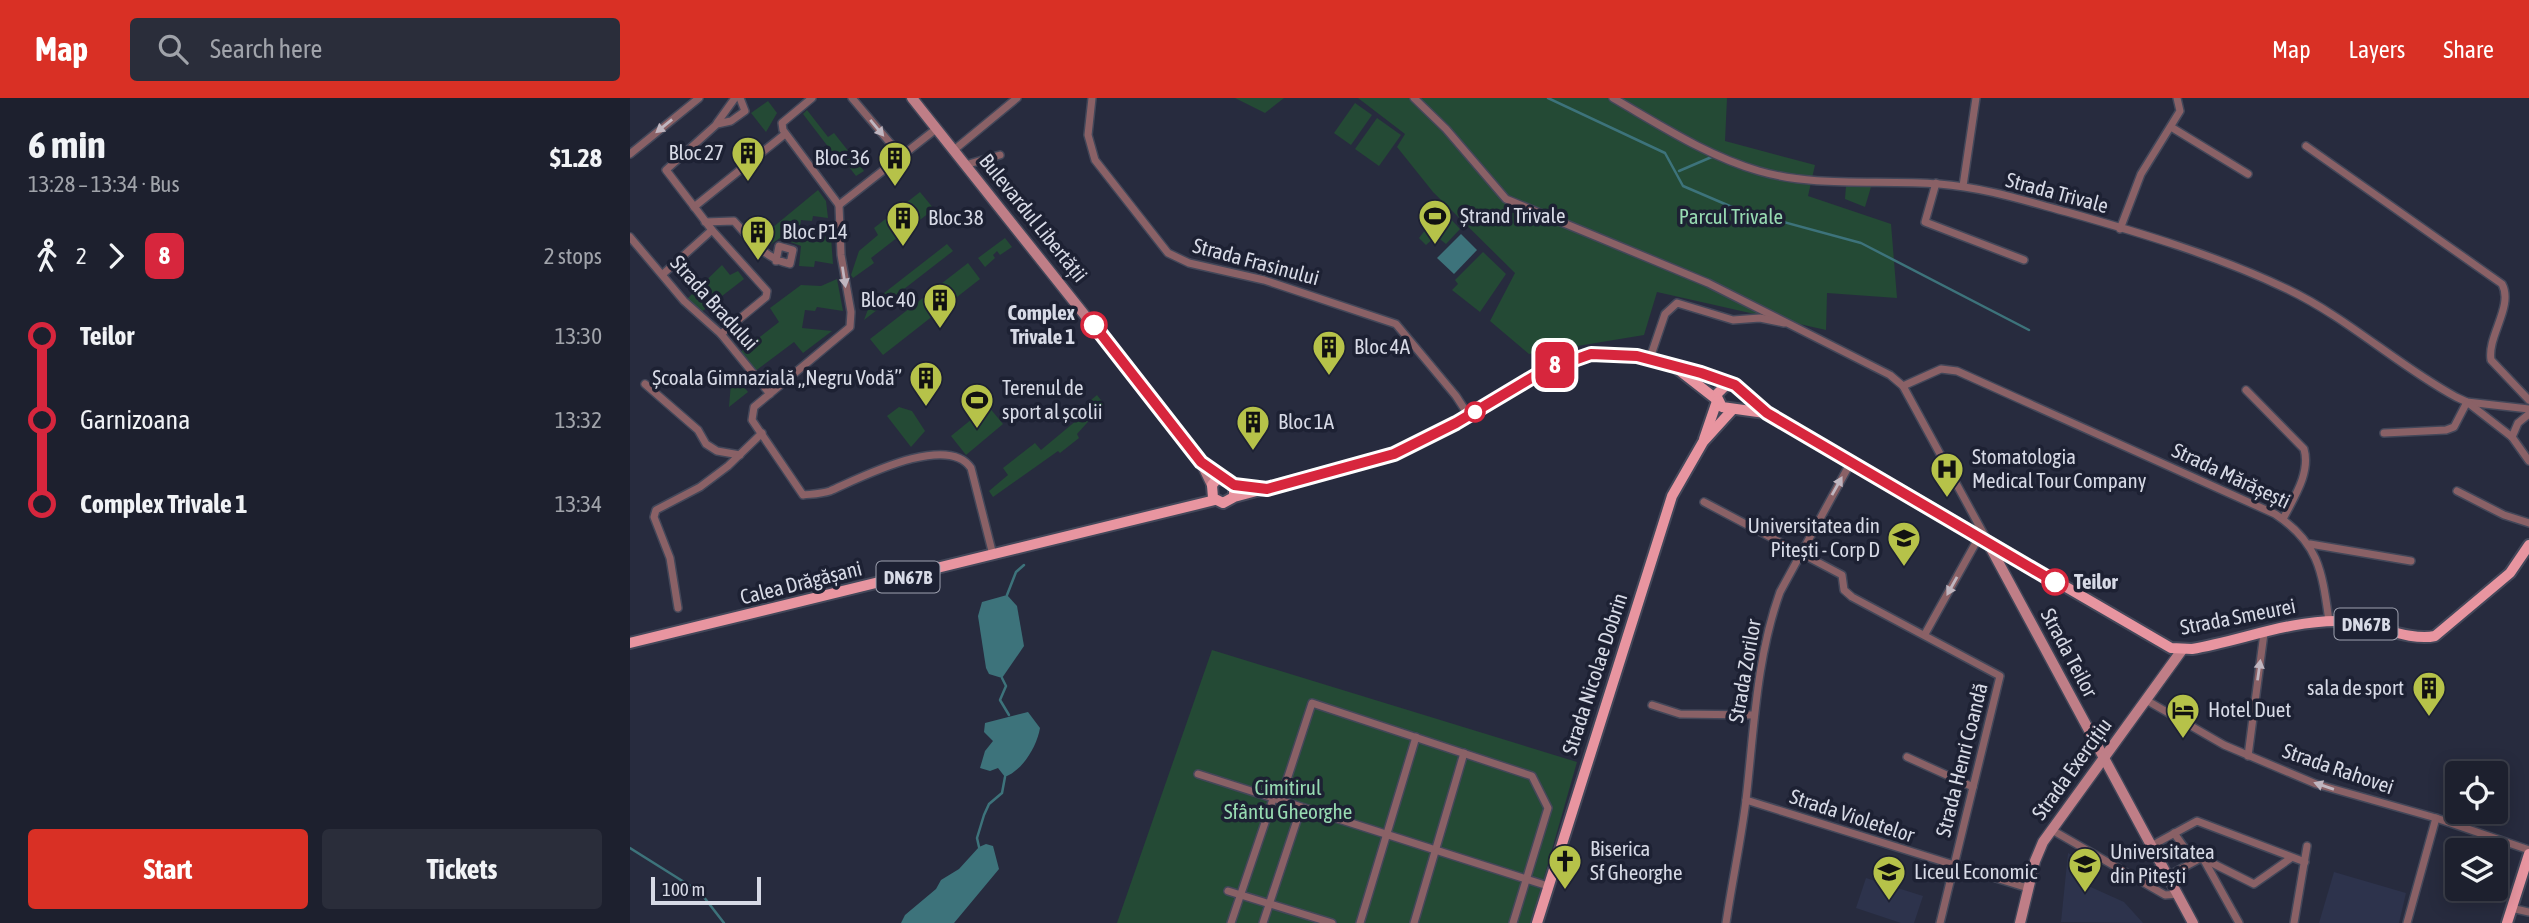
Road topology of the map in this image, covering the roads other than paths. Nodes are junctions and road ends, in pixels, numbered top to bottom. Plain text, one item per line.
1 (699, 98) edge
2 (735, 98) edge
3 (740, 98) edge
4 (812, 98) edge
5 (852, 98) edge
6 (912, 98) edge
7 (1017, 98) edge
8 (1092, 98) edge
9 (1415, 98) edge
10 (1613, 98) edge
11 (1976, 98) edge
12 (2177, 98) edge
13 (717, 124) junction
14 (2171, 127) junction
15 (936, 129) junction
16 (785, 134) junction
17 (2306, 146) dead end
18 (954, 150) junction
19 (630, 154) edge
20 (1000, 155) dead end
21 (902, 158) junction
22 (965, 165) junction
23 (2248, 174) dead end
24 (1936, 183) junction
25 (1964, 186) junction
26 (839, 205) junction
27 (694, 207) junction
28 (705, 222) junction
29 (2120, 229) junction
30 (712, 230) junction
31 (630, 237) edge
32 (2024, 260) dead end
33 (776, 261) dead end
34 (663, 274) junction
35 (1796, 326) junction
36 (721, 334) junction
37 (1650, 358) junction
38 (1670, 363) junction
39 (645, 384) dead end
40 (1727, 384) junction
41 (1903, 386) junction
42 (2246, 390) dead end
43 (1741, 391) junction
44 (770, 394) junction
45 (1717, 400) junction
46 (2529, 400) edge
47 (2467, 402) junction
48 (1734, 409) junction
49 (2529, 411) edge
50 (1767, 413) junction
51 (1468, 416) junction
52 (762, 433) junction
53 (2384, 433) dead end
54 (2512, 437) junction
55 (1703, 442) junction
56 (740, 455) junction
57 (2529, 461) edge
58 (1851, 462) junction
59 (1214, 489) junction
60 (1234, 491) junction
61 (2457, 491) dead end
62 (1704, 502) dead end
63 (2283, 519) junction
64 (2529, 523) edge
65 (1984, 540) junction
66 (2310, 544) junction
67 (2529, 545) edge
68 (1800, 553) junction
69 (993, 556) junction
70 (2526, 559) edge
71 (2411, 561) dead end
72 (678, 608) dead end
73 (2329, 621) junction
74 (2264, 633) junction
75 (1925, 634) junction
76 (630, 642) edge
77 (2182, 650) junction
78 (2146, 700) junction
79 (1652, 705) dead end
80 (1752, 715) junction
81 (1416, 737) junction
82 (1464, 753) junction
83 (2248, 756) junction
84 (1907, 757) dead end
85 (2104, 758) junction
86 (1198, 774) dead end
87 (1973, 787) junction
88 (1277, 800) junction
89 (1746, 800) junction
90 (1301, 808) junction
91 (2436, 818) junction
92 (2052, 830) junction
93 (2174, 833) junction
94 (1385, 835) junction
95 (2151, 846) junction
96 (2307, 846) dead end
97 (1436, 849) junction
98 (2529, 852) edge
99 (2291, 858) junction
100 (2204, 860) junction
101 (2305, 862) junction
102 (1954, 867) junction
103 (2168, 876) junction
104 (1526, 879) junction
105 (1548, 886) junction
106 (2028, 888) junction
107 (1228, 891) dead end
108 (2178, 894) junction
109 (1241, 895) junction
110 (1269, 904) junction
111 (2511, 908) junction
112 (2529, 912) edge
113 (1231, 923) edge
114 (1263, 923) edge
115 (1332, 923) edge
116 (1360, 923) edge
117 (1414, 923) edge
118 (1513, 923) edge
119 (1537, 923) edge
120 (1726, 923) edge
121 (1940, 923) edge
122 (2020, 923) edge
123 (2193, 923) edge
124 (2239, 923) edge
125 (2294, 923) edge
126 (2407, 923) edge
127 (2507, 923) edge

1 -> 19 street
2 - 13 street
3 - 13 street
4 - 16 street
5 -> 21 street
6 - 15 main road, Bulevardul Libertății
7 - 18 street
8 - 51 street, Strada Frasinului
9 - 35 street, Strada Teilor
10 - 24 street, Strada Trivale
11 - 25 street
12 - 14 street
13 - 27 street
14 - 23 street
14 - 29 street
15 - 18 main road, Bulevardul Libertății
15 - 21 street
16 - 26 street
16 - 27 street
17 - 46 street
18 - 22 main road, Bulevardul Libertății
20 - 22 street
21 - 26 street
22 - 59 main road, Bulevardul Libertății
24 - 25 street, Strada Trivale
24 - 32 street
25 - 29 street, Strada Trivale
26 -> 44 street
27 - 28 street
28 - 30 street
28 - 33 street
29 - 47 street, Strada Trivale
30 - 34 street
30 - 36 street
31 - 34 street, Strada Bradului
34 - 36 street, Strada Bradului
35 - 37 street
35 - 41 street, Strada Teilor
36 - 44 street, Strada Bradului
37 - 38 main road
37 - 51 main road
38 - 40 main road
38 - 45 main road
39 - 56 street
40 - 43 main road
40 - 45 main road
41 - 63 street, Strada Mărășești
41 - 65 street, Strada Teilor
42 - 63 street
43 - 48 main road
43 - 50 main road, Strada Smeurei
44 - 52 street
45 - 48 main road
45 - 55 main road, Strada Nicolae Dobrin
47 - 49 street, Strada Trivale
47 - 53 street
47 - 54 street, Strada Trivale
48 - 50 main road, Strada Smeurei
48 - 55 main road, Strada Nicolae Dobrin
49 - 54 street, Strada Trivale
50 - 58 main road, Strada Smeurei
51 - 60 main road
52 - 56 street
52 - 69 street
54 - 57 street, Strada Trivale
55 - 105 main road, Strada Nicolae Dobrin
56 - 72 street
58 - 65 main road, Strada Smeurei
68 -> 58 street, Strada Zorilor
59 - 60 main road
59 - 60 main road, Calea Drăgășani
59 - 69 main road, Calea Drăgășani / DN67B
61 - 64 street
62 - 68 street
63 - 66 street, Strada Mărășești
65 -> 75 street
65 - 77 main road, Strada Smeurei
65 - 85 main road, Strada Teilor
66 - 71 street
66 - 73 street, Strada Mărășești
67 - 70 main road, Strada Smeurei
68 - 75 street, Strada Henri Coandă
68 - 80 street, Strada Zorilor
69 - 76 main road, Calea Drăgășani / DN67B
70 - 73 main road, Strada Smeurei / DN67B
73 - 74 main road, Strada Smeurei / DN67B
74 - 77 main road, Strada Smeurei / DN67B
83 -> 74 street
75 - 87 street, Strada Henri Coandă
77 - 78 main road, Strada Exercițiu
78 - 83 street, Strada Rahovei
78 - 85 main road, Strada Exercițiu
79 - 80 street
80 - 89 street, Strada Zorilor
81 - 82 street
81 - 88 street
81 - 94 street
82 - 97 street
82 - 104 street
91 -> 83 street, Strada Rahovei
84 - 87 street
85 - 92 main road, Strada Exercițiu
85 - 95 main road, Strada Teilor
86 - 88 street
87 - 102 street, Strada Henri Coandă
88 - 90 street
88 - 109 street
89 - 102 street, Strada Violetelor
89 - 120 street, Strada Zorilor
90 - 94 street
90 - 110 street
91 - 98 street, Strada Rahovei
91 - 126 street
92 - 106 main road, Strada Exercițiu
92 - 108 street
93 - 95 street
93 - 99 street
93 - 100 street
94 - 97 street
94 - 116 street
95 - 103 main road, Strada Teilor
96 - 101 street
97 - 104 street
97 - 117 street
98 - 111 main road
99 - 100 street
99 - 101 street
100 - 103 street
100 - 124 street
101 - 125 street
102 - 106 street, Strada Violetelor
102 - 121 street, Strada Henri Coandă
103 - 108 main road, Strada Teilor
104 - 105 street
104 - 118 street
105 - 119 main road, Strada Nicolae Dobrin
106 - 122 main road, Strada Exercițiu
107 - 109 street
108 - 123 main road, Strada Teilor
109 - 110 street
109 - 113 street
110 - 114 street
110 - 115 street
111 - 112 street
111 - 127 main road

